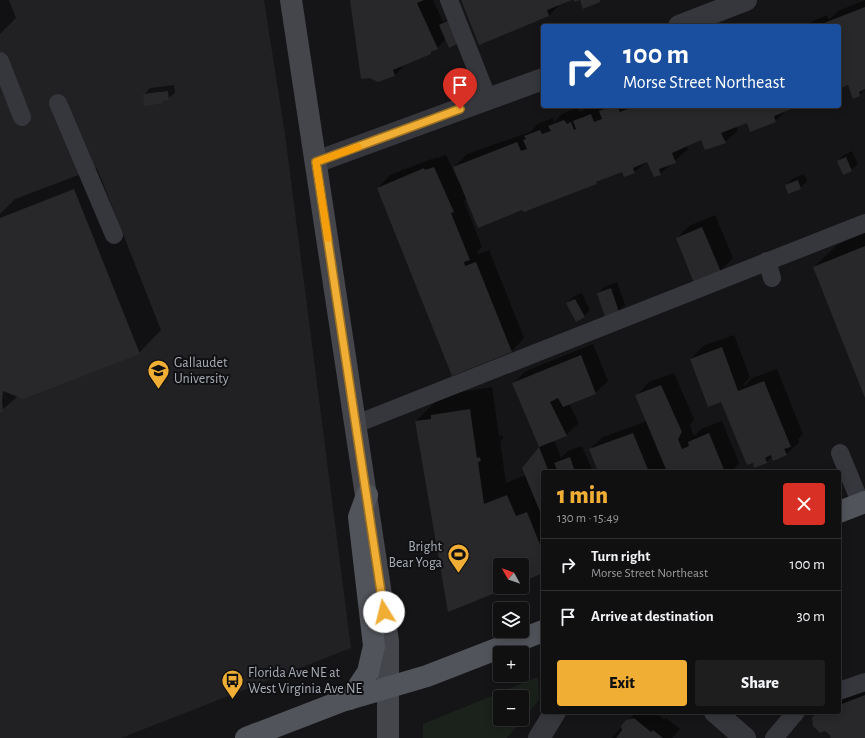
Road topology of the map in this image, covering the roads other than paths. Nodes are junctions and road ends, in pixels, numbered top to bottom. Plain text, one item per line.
1 (291, 0) edge
2 (448, 0) edge
3 (746, 0) edge
4 (685, 24) edge
5 (0, 61) edge
6 (541, 79) edge
7 (488, 99) junction
8 (58, 103) dead end
9 (22, 116) dead end
10 (316, 162) junction
11 (865, 223) edge
12 (114, 235) dead end
13 (767, 261) junction
14 (772, 278) dead end
15 (356, 424) junction
16 (840, 453) dead end
17 (367, 495) junction
18 (863, 503) edge
19 (841, 511) edge
20 (541, 632) edge
21 (865, 682) edge
22 (388, 687) junction
23 (841, 690) edge
24 (350, 699) junction
25 (554, 714) edge
26 (717, 714) edge
27 (794, 714) edge
28 (246, 738) edge
29 (388, 738) edge
30 (539, 738) edge
31 (745, 738) edge
32 (774, 738) edge

1 - 10 street
2 - 7 lane
3 - 4 street
5 - 9 lane
6 - 7 street
7 - 10 street
8 - 12 lane
10 - 15 street
11 - 13 lane
13 - 14 lane
13 - 15 lane
15 - 17 street
16 - 18 lane
17 - 22 street
17 - 24 main road
18 - 19 main road
20 - 22 main road
21 - 23 lane
22 - 24 main road
22 - 29 street
24 - 28 main road
25 - 30 street
26 - 31 street
27 - 32 lane

